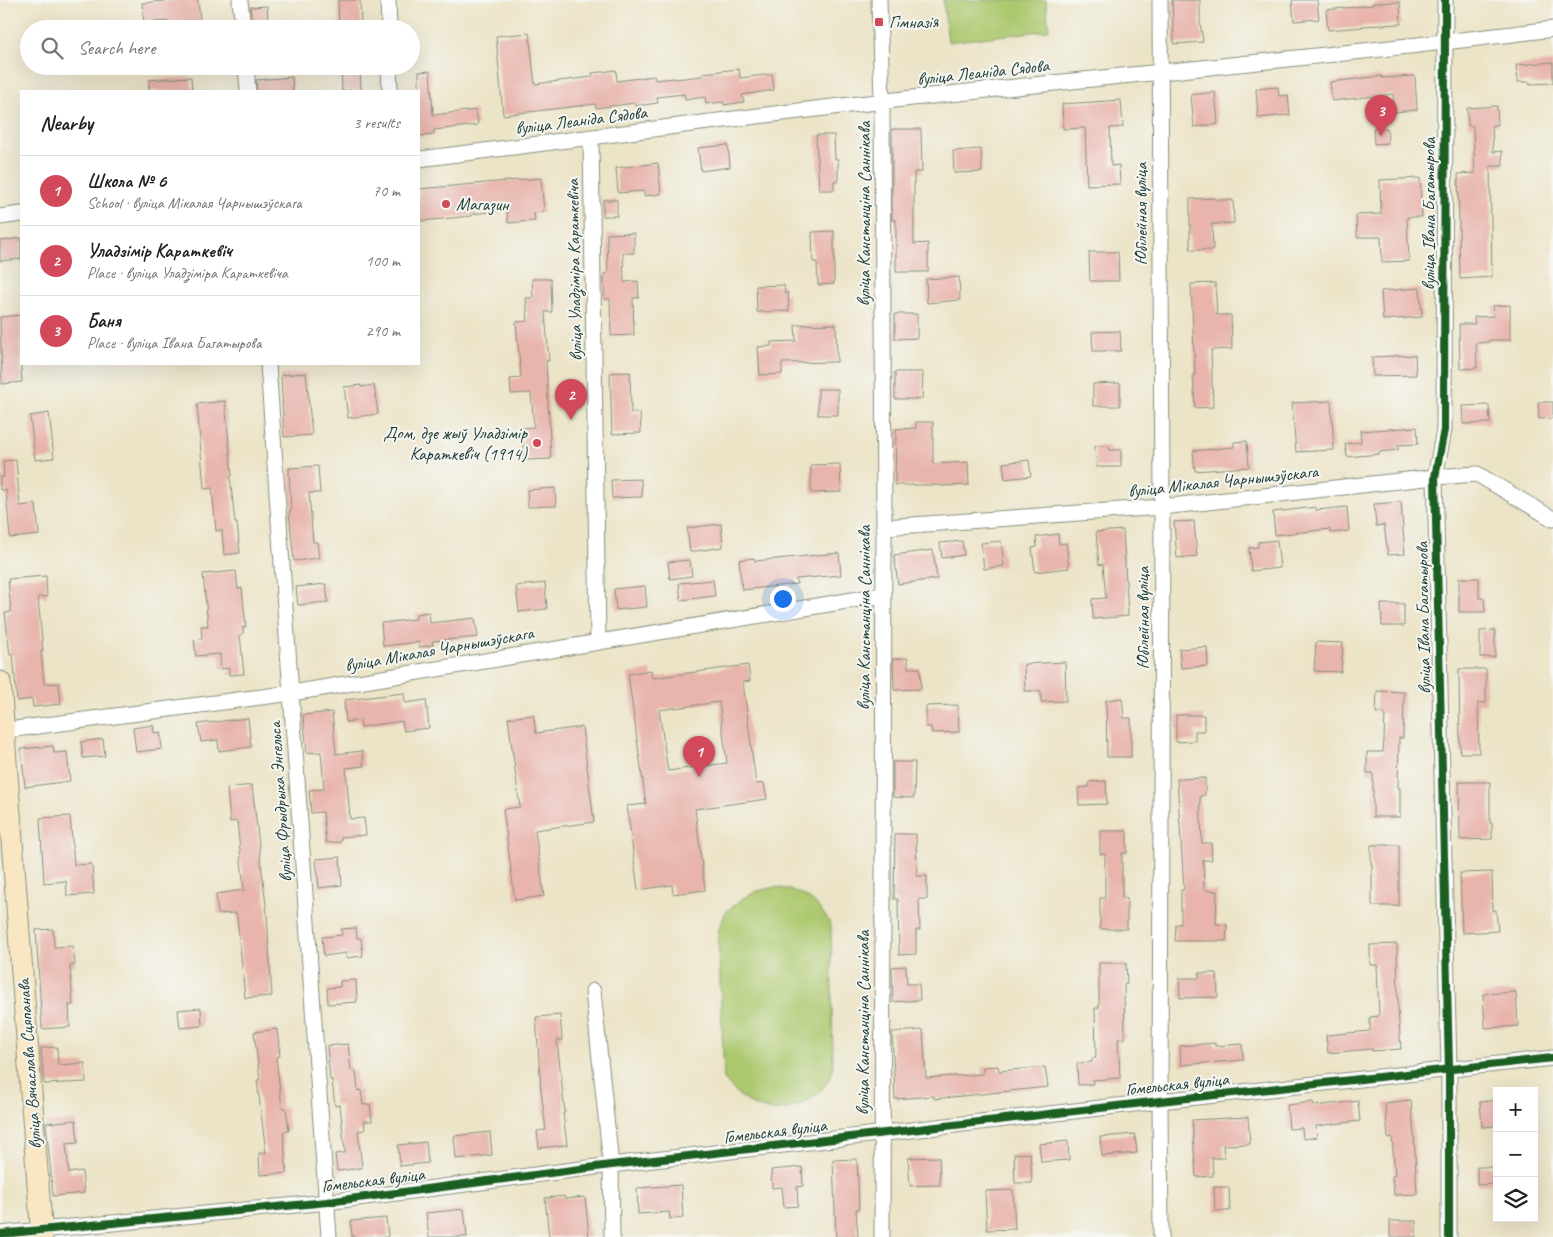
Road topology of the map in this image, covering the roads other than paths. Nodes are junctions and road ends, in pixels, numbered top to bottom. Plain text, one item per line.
1 (240, 0) edge
2 (388, 0) edge
3 (879, 0) edge
4 (1160, 0) edge
5 (1444, 0) edge
6 (241, 20) edge
7 (389, 20) edge
8 (1553, 29) edge
9 (1444, 43) junction
10 (1159, 71) junction
11 (247, 75) edge
12 (390, 75) edge
13 (248, 90) edge
14 (390, 90) edge
15 (882, 101) junction
16 (591, 138) junction
17 (420, 159) edge
18 (20, 214) edge
19 (0, 217) edge
20 (268, 365) edge
21 (1435, 477) junction
22 (1162, 507) junction
23 (1553, 519) edge
24 (884, 527) junction
25 (883, 595) junction
26 (598, 642) junction
27 (0, 682) edge
28 (292, 693) junction
29 (2, 731) edge
30 (593, 991) dead end
31 (1553, 1058) edge
32 (1449, 1069) junction
33 (1160, 1101) junction
34 (882, 1134) junction
35 (611, 1165) junction
36 (327, 1202) junction
37 (42, 1233) edge
38 (0, 1234) edge
39 (329, 1237) edge
40 (612, 1237) edge
41 (882, 1237) edge
42 (1161, 1237) edge
43 (1449, 1237) edge

1 - 6 street
2 - 7 street
3 - 15 street, вуліца Канстанціна Саннікава
4 - 10 street, Юбілейная вуліца
5 - 9 street, вуліца Івана Багатырова
8 - 9 street, вуліца Леаніда Сядова
9 - 10 street, вуліца Леаніда Сядова
9 - 21 street, вуліца Івана Багатырова
10 - 15 street, вуліца Леаніда Сядова
10 - 22 street, Юбілейная вуліца
11 - 13 street
12 - 14 street
15 - 16 street, вуліца Леаніда Сядова
15 - 24 street, вуліца Канстанціна Саннікава
16 - 17 street, вуліца Леаніда Сядова
16 - 26 street, вуліца Уладзіміра Караткевіча
18 - 19 street
20 - 28 street, вуліца Фрыдрыха Энгельса
21 - 22 street, вуліца Мікалая Чарнышэўскага
21 - 23 street, вуліца Мікалая Чарнышэўскага
21 - 32 street, вуліца Івана Багатырова
22 - 24 street, вуліца Мікалая Чарнышэўскага
22 - 33 street, Юбілейная вуліца
24 - 25 street, вуліца Канстанціна Саннікава
25 - 26 street, вуліца Мікалая Чарнышэўскага
25 - 34 street, вуліца Канстанціна Саннікава
26 - 28 street, вуліца Мікалая Чарнышэўскага
27 - 29 main road, вуліца Вячаслава Сцяпанава
28 - 29 street, вуліца Мікалая Чарнышэўскага
28 - 36 street, вуліца Фрыдрыха Энгельса
29 - 37 main road, вуліца Вячаслава Сцяпанава
30 - 35 street
31 - 32 street, Гомельская вуліца
32 - 33 street, Гомельская вуліца
32 - 43 street, вуліца Івана Багатырова
33 - 34 street, Гомельская вуліца
33 - 42 street, Юбілейная вуліца
34 - 35 street, Гомельская вуліца
34 - 41 street, вуліца Канстанціна Саннікава
35 - 36 street, Гомельская вуліца
35 - 40 street
36 - 37 street, Гомельская вуліца
36 - 39 street, вуліца Фрыдрыха Энгельса
37 - 38 street, Гомельская вуліца

